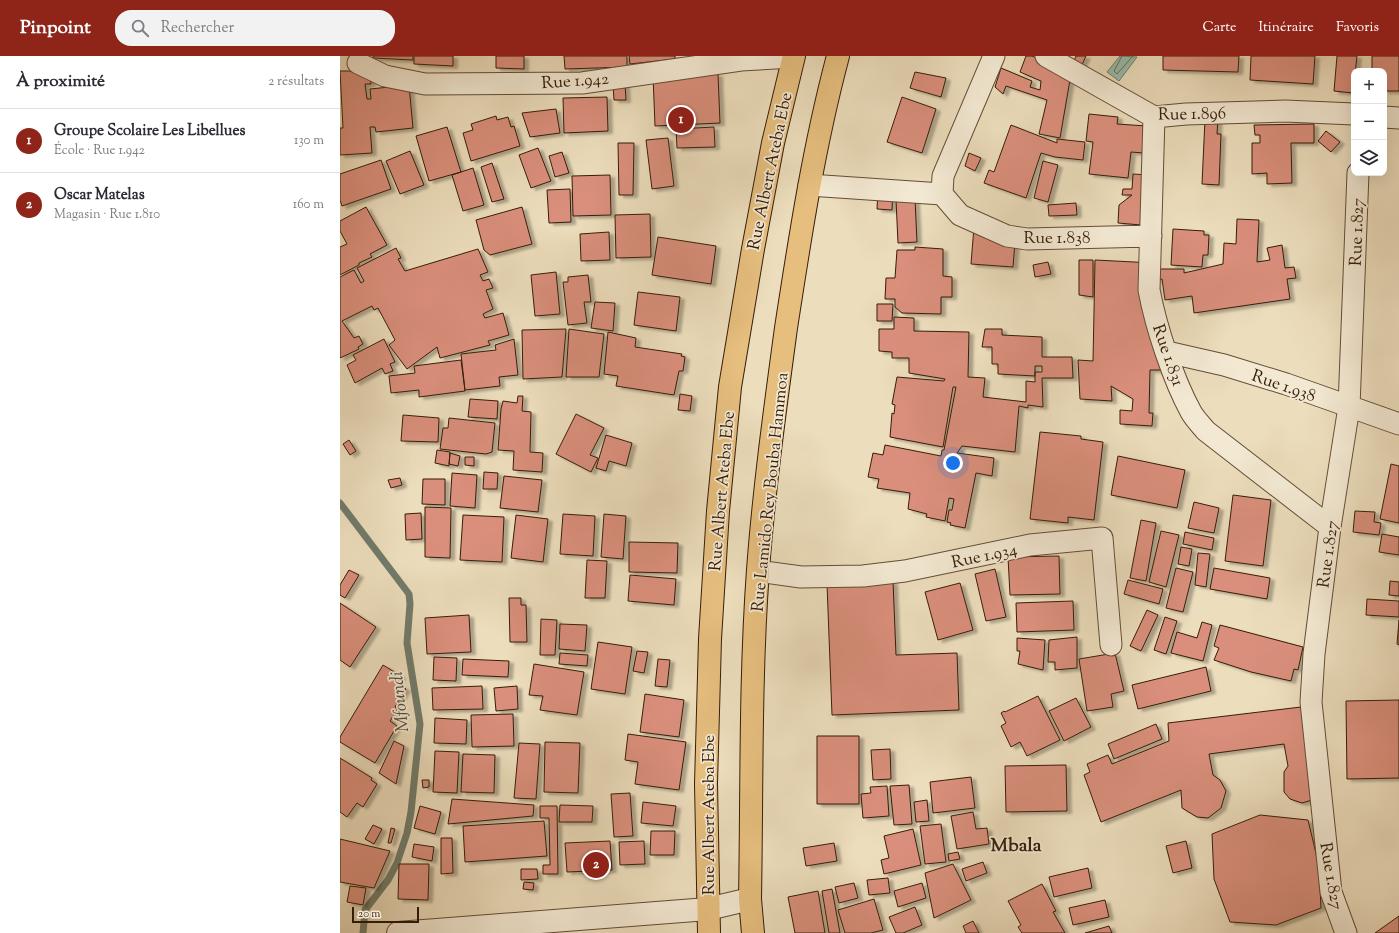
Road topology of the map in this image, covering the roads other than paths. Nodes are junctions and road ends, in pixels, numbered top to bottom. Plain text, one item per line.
1 (838, 56) edge
2 (994, 56) edge
3 (794, 57) edge
4 (1059, 59) edge
5 (358, 63) dead end
6 (1351, 114) edge
7 (1387, 116) edge
8 (1154, 117) junction
9 (1399, 118) edge
10 (1358, 176) edge
11 (809, 185) junction
12 (942, 194) junction
13 (1151, 236) junction
14 (1167, 352) junction
15 (1349, 407) junction
16 (1399, 424) edge
17 (1330, 527) junction
18 (758, 571) junction
19 (1110, 646) dead end
20 (750, 899) junction
21 (708, 909) junction
22 (398, 933) edge
23 (709, 933) edge
24 (753, 933) edge
25 (1346, 933) edge

1 - 11 highway, Rue Lamido Rey Bouba Hammoa
2 - 12 street
3 - 5 street, Rue 1.942
3 - 21 highway, Rue Albert Ateba Ebe
4 - 8 street, Rue 1.896
6 - 8 street, Rue 1.896
7 - 9 street
8 - 13 street, Rue 1.831
10 - 15 street, Rue 1.827
11 - 12 street
11 - 18 highway, Rue Lamido Rey Bouba Hammoa
12 - 13 street, Rue 1.838
13 - 14 street, Rue 1.831
14 - 15 street, Rue 1.938
14 - 17 street, Rue 1.831
15 - 16 street, Rue 1.938
15 - 17 street, Rue 1.827
17 - 25 street, Rue 1.827
18 - 19 street, Rue 1.934
18 - 20 highway, Rue Lamido Rey Bouba Hammoa
20 - 21 street
20 - 24 highway, Rue Lamido Rey Bouba Hammoa
21 - 22 street
21 - 23 highway, Rue Albert Ateba Ebe

